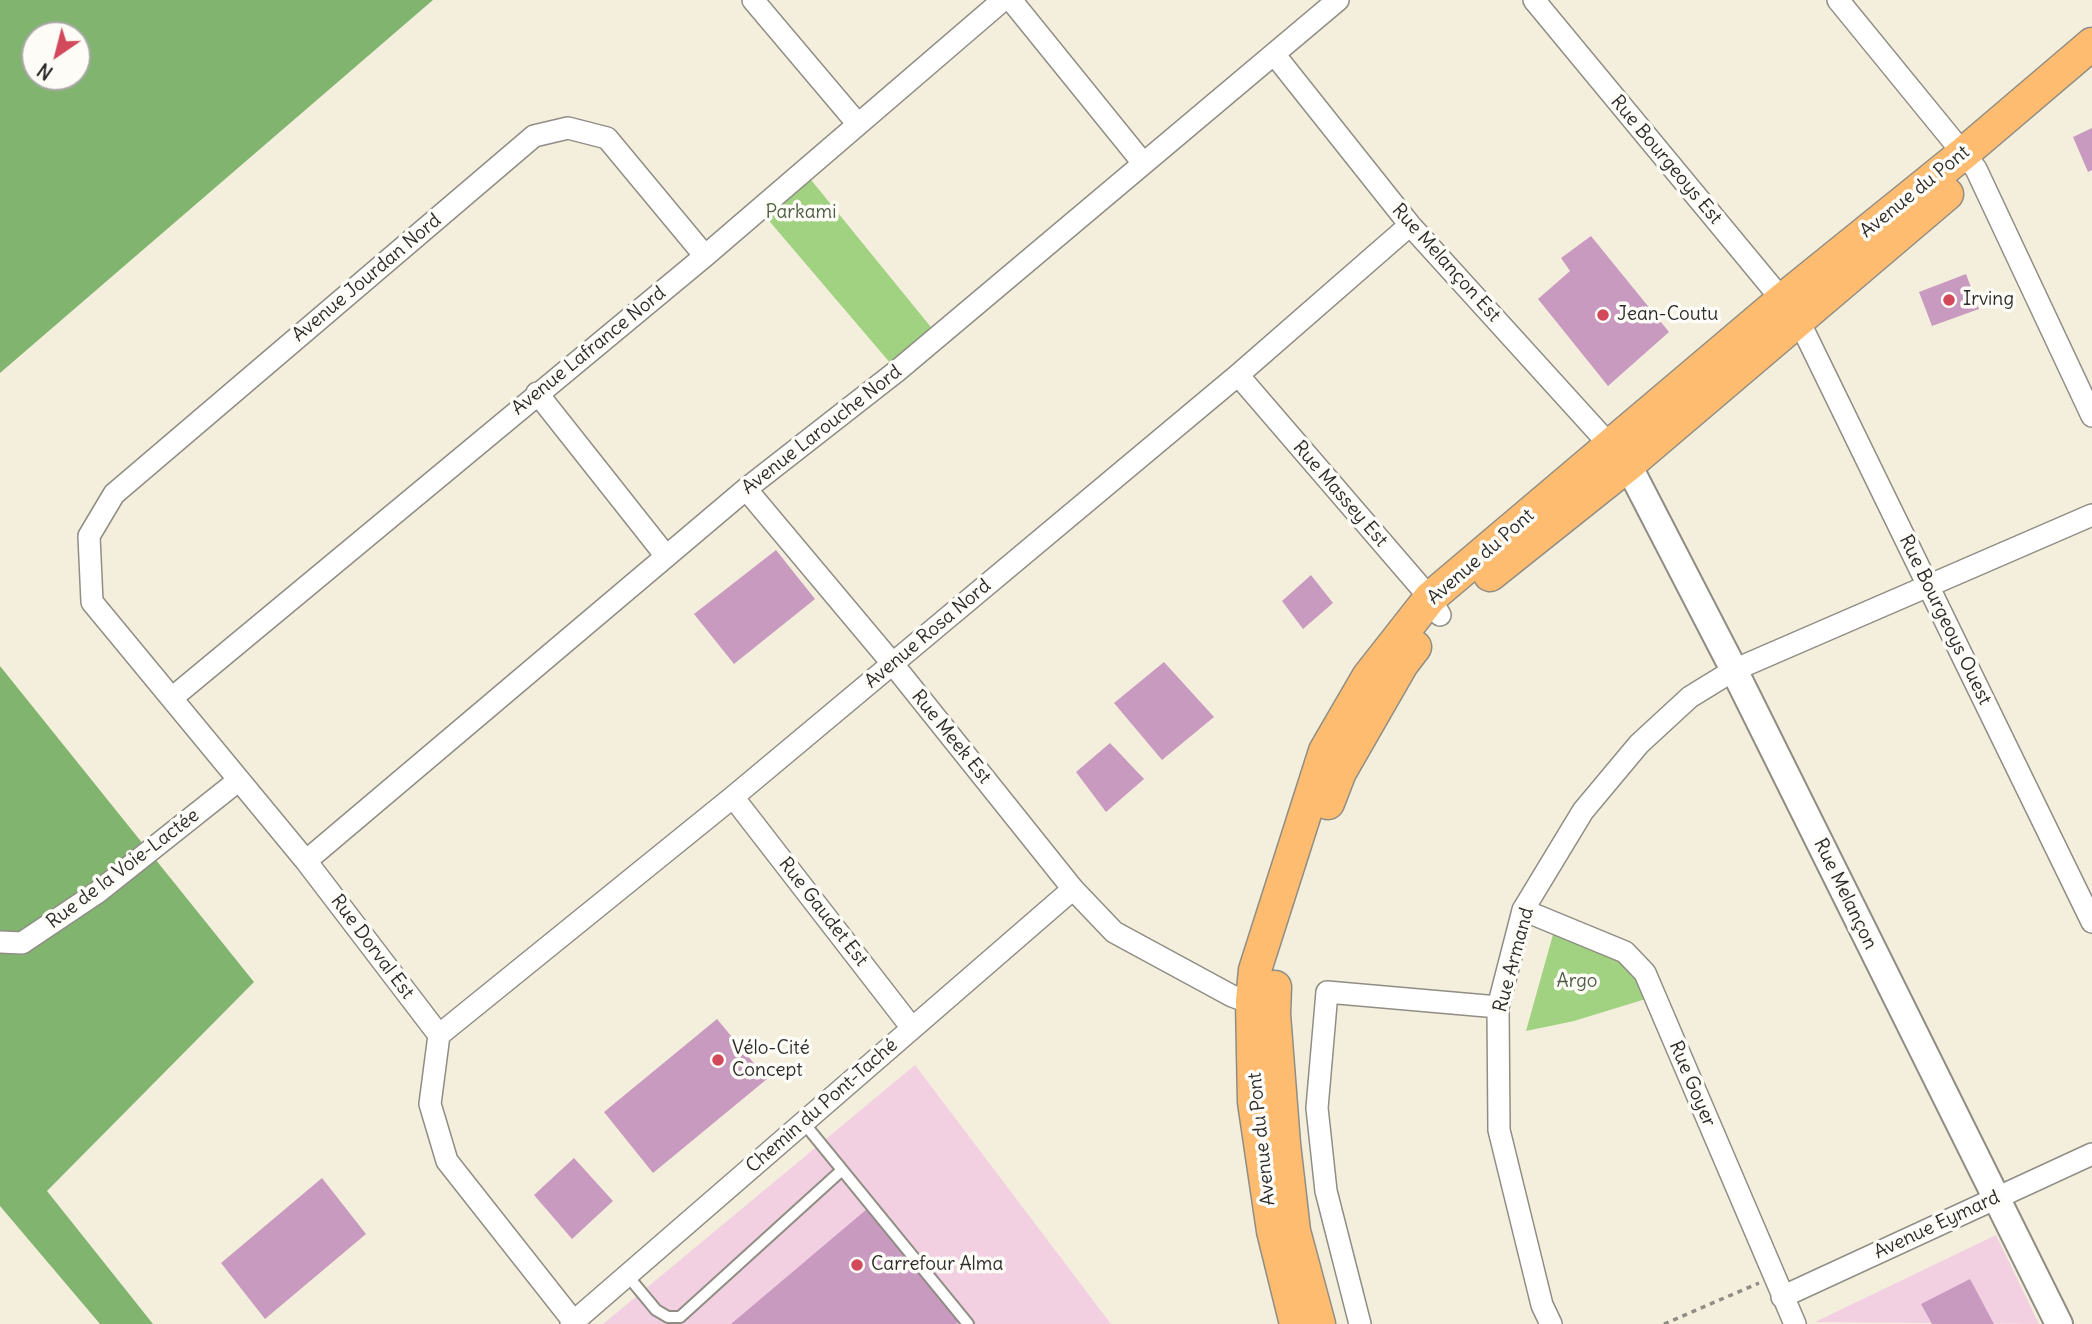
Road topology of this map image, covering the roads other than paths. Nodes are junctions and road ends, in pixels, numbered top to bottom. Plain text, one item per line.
1 (752, 0) edge
2 (1003, 0) edge
3 (1011, 0) edge
4 (1338, 0) edge
5 (1534, 0) edge
6 (1838, 0) edge
7 (2092, 44) edge
8 (1274, 54) junction
9 (2092, 70) edge
10 (857, 123) junction
11 (1970, 161) junction
12 (1143, 163) junction
13 (1410, 225) junction
14 (705, 256) junction
15 (1790, 309) junction
16 (1238, 375) junction
17 (537, 393) junction
18 (2092, 416) edge
19 (1619, 455) junction
20 (746, 489) junction
21 (2092, 515) edge
22 (666, 556) junction
23 (1928, 586) junction
24 (92, 601) joint
25 (1435, 607) junction
26 (892, 663) junction
27 (1734, 670) junction
28 (173, 698) junction
29 (239, 779) junction
30 (733, 797) junction
31 (306, 861) junction
32 (1073, 889) junction
33 (1523, 910) junction
34 (2092, 922) edge
35 (0, 942) edge
36 (1498, 1007) junction
37 (1263, 1008) junction
38 (912, 1028) junction
39 (439, 1035) junction
40 (803, 1122) junction
41 (2092, 1154) edge
42 (842, 1170) junction
43 (1996, 1198) junction
44 (627, 1275) junction
45 (1782, 1297) junction
46 (573, 1323) edge
47 (968, 1324) edge
48 (1296, 1324) edge
49 (1320, 1324) edge
50 (1360, 1324) edge
51 (1551, 1324) edge
52 (1795, 1324) edge
53 (2059, 1324) edge

1 - 10 street
2 - 10 street, Avenue Lafrance Nord
3 - 12 street
4 - 8 street, Avenue Larouche Nord
5 - 15 street, Rue Bourgeoys Est
6 - 11 street
7 - 11 main road, Avenue du Pont
8 - 12 street, Avenue Larouche Nord
8 - 13 street, Rue Melançon Est
9 - 11 main road, Avenue du Pont
10 - 14 street, Avenue Lafrance Nord
11 - 15 main road, Avenue du Pont
11 - 18 street
12 - 20 street, Avenue Larouche Nord
13 - 16 street, Avenue Rosa Nord
13 - 19 street, Rue Melançon Est
14 - 17 street, Avenue Lafrance Nord
14 - 24 street, Avenue Jourdan Nord
15 - 19 main road, Avenue du Pont
15 - 23 street, Rue Bourgeoys Ouest
16 - 25 street, Rue Massey Est
16 - 26 street, Avenue Rosa Nord
17 - 22 street
17 - 28 street, Avenue Lafrance Nord
19 - 25 main road, Avenue du Pont
19 - 27 street, Rue Melançon
20 - 22 street, Avenue Larouche Nord
20 - 26 street, Rue Meek Est
21 - 23 street, Rue Armand
22 - 31 street, Avenue Larouche Nord
23 - 27 street, Rue Armand
23 - 34 street, Rue Bourgeoys Ouest
24 - 28 street, Rue Dorval Est
25 - 37 main road, Avenue du Pont
26 - 30 street, Avenue Rosa Nord
26 - 32 street, Rue Meek Est
27 - 33 street, Rue Armand
27 - 43 street, Rue Melançon
28 - 29 street, Rue Dorval Est
29 - 31 street, Rue Dorval Est
29 - 35 street, Rue de la Voie-Lactée
30 - 38 street, Rue Gaudet Est
30 - 39 street, Avenue Rosa Nord
31 - 39 street, Rue Dorval Est
32 - 37 street, Rue Meek Est
32 - 38 street, Chemin du Pont-Taché
33 - 36 street, Rue Armand
33 - 45 street, Rue Goyer
36 - 50 street
36 - 51 street, Rue Armand
37 - 48 main road, Avenue du Pont
37 - 49 main road, Avenue du Pont
38 - 40 street, Chemin du Pont-Taché
39 - 46 street
40 - 42 lane
40 - 44 street, Chemin du Pont-Taché
41 - 43 street, Avenue Eymard
42 - 44 lane
42 - 47 lane
43 - 45 street, Avenue Eymard
43 - 53 street, Rue Melançon
44 - 46 street, Chemin du Pont-Taché
45 - 52 street, Rue Goyer

